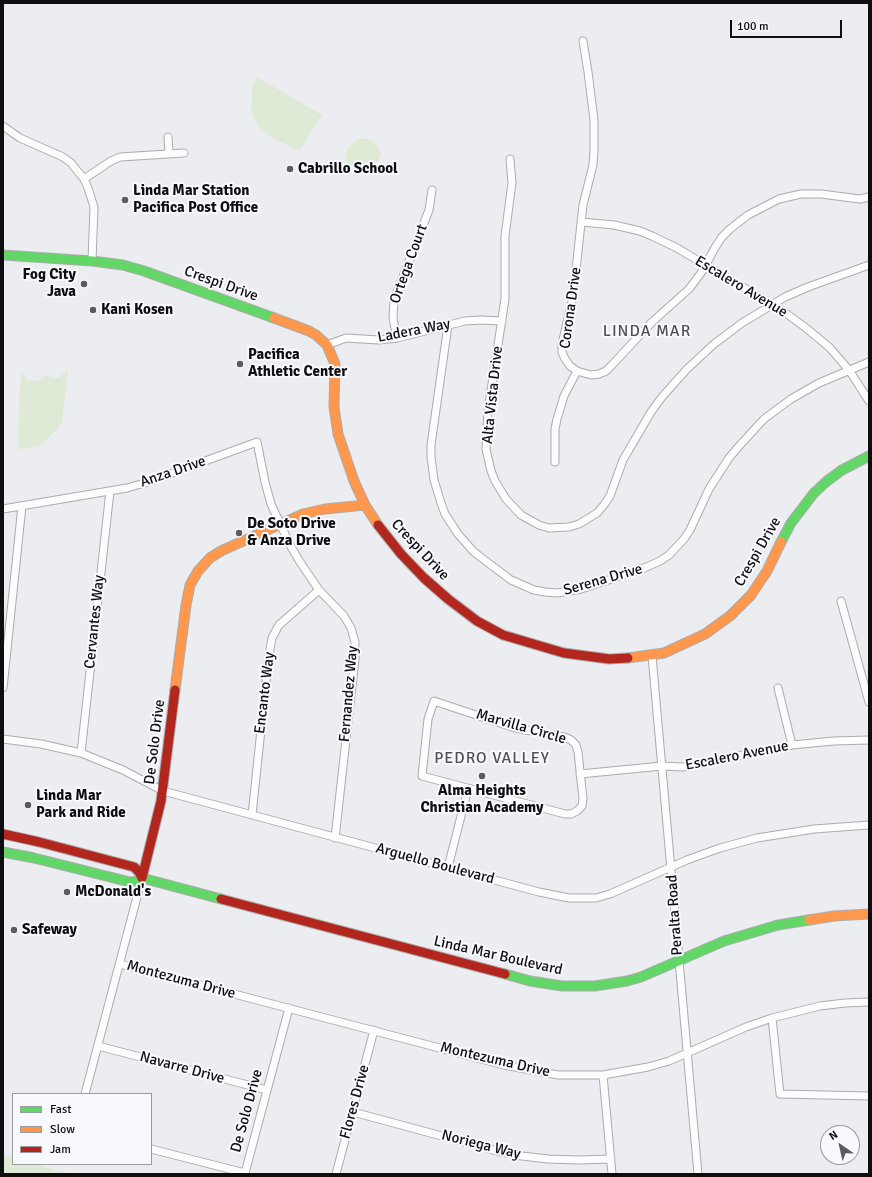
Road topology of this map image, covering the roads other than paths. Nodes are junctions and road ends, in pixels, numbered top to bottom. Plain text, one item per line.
1 (583, 41) dead end
2 (3, 126) edge
3 (168, 137) dead end
4 (184, 153) dead end
5 (169, 154) junction
6 (510, 158) dead end
7 (84, 179) junction
8 (432, 190) dead end
9 (869, 197) edge
10 (582, 222) junction
11 (3, 255) edge
12 (92, 261) junction
13 (705, 265) junction
14 (869, 265) edge
15 (772, 304) junction
16 (502, 321) junction
17 (448, 325) junction
18 (396, 338) junction
19 (326, 345) junction
20 (869, 362) edge
21 (849, 370) junction
22 (577, 371) junction
23 (869, 401) edge
24 (869, 456) edge
25 (555, 462) dead end
26 (110, 491) junction
27 (365, 505) junction
28 (22, 506) junction
29 (3, 509) edge
30 (280, 524) junction
31 (319, 590) junction
32 (841, 601) dead end
33 (652, 656) junction
34 (3, 688) edge
35 (778, 688) dead end
36 (869, 702) edge
37 (3, 739) edge
38 (869, 740) edge
39 (792, 745) junction
40 (81, 754) junction
41 (662, 766) junction
42 (580, 774) junction
43 (468, 789) junction
44 (162, 791) junction
45 (252, 816) junction
46 (869, 826) edge
47 (3, 834) edge
48 (335, 838) junction
49 (3, 852) edge
50 (671, 866) junction
51 (448, 867) junction
52 (142, 878) junction
53 (869, 914) edge
54 (679, 961) junction
55 (120, 964) junction
56 (869, 1002) edge
57 (289, 1008) junction
58 (772, 1018) junction
59 (374, 1030) junction
60 (98, 1046) junction
61 (687, 1054) junction
62 (603, 1075) junction
63 (267, 1090) junction
64 (85, 1093) edge
65 (869, 1096) edge
66 (353, 1112) junction
67 (152, 1148) edge
68 (611, 1159) junction
69 (336, 1174) edge
70 (612, 1174) edge
71 (698, 1174) edge

1 - 10 street, Corona Drive
2 - 7 street
3 - 5 street
4 - 5 street
5 - 7 street
6 - 16 street, Alta Vista Drive
7 - 12 street
8 - 18 street, Ortega Court
9 - 13 street, Corona Drive
10 - 13 street, Escalero Avenue
10 - 22 street, Corona Drive
11 - 12 street, Crespi Drive
12 - 19 street, Crespi Drive
13 - 15 street, Escalero Avenue
13 - 22 street, Corona Drive
14 - 15 street, Alta Vista Drive
15 - 16 street, Alta Vista Drive
15 - 21 street, Escalero Avenue
16 - 17 street, Ladera Way
17 - 18 street, Ladera Way
17 - 21 street, Serena Drive
18 - 19 street, Ladera Way
19 - 27 street, Crespi Drive
20 - 21 street, Serena Drive
21 - 23 street, Escalero Avenue
22 - 25 street
24 - 33 street, Crespi Drive
26 - 28 street, Anza Drive
26 - 30 street, Anza Drive
26 - 40 street, Cervantes Way
27 - 30 street, De Solo Drive
27 - 33 street, Crespi Drive
28 - 29 street, Anza Drive
28 - 34 street
30 - 31 street, Fernandez Way
30 - 44 street, De Solo Drive
31 - 45 street, Encanto Way
31 - 48 street, Fernandez Way
32 - 36 street
33 - 41 street, Peralta Road
35 - 39 street
37 - 40 street, Arguello Boulevard
38 - 39 street, Escalero Avenue
39 - 41 street, Escalero Avenue
40 - 44 street, Arguello Boulevard
41 - 42 street, Escalero Avenue
41 - 50 street, Peralta Road
42 - 43 street, Marvilla Circle
42 - 43 street, Marvilla Circle
43 - 51 street
44 - 45 street, Arguello Boulevard
44 - 52 street, De Solo Drive
45 - 48 street, Arguello Boulevard
46 - 50 street, Arguello Boulevard
47 - 52 street, Linda Mar Boulevard
48 - 51 street, Arguello Boulevard
49 - 52 street, Linda Mar Boulevard
50 - 51 street, Arguello Boulevard
50 - 54 street, Peralta Road
52 - 54 street, Linda Mar Boulevard
52 - 55 street, De Solo Drive
53 - 54 street, Linda Mar Boulevard
54 - 61 street, Peralta Road
55 - 57 street, Montezuma Drive
55 - 60 street, De Solo Drive
56 - 58 street, Montezuma Drive
57 - 59 street, Montezuma Drive
57 - 63 street, De Solo Drive
58 - 61 street, Montezuma Drive
58 - 65 street
59 - 62 street, Montezuma Drive
59 - 66 street, Flores Drive
60 - 63 street, Navarre Drive
60 - 64 street, De Solo Drive
61 - 62 street, Montezuma Drive
61 - 71 street, Peralta Road
62 - 68 street
63 - 67 street, De Solo Drive
66 - 68 street, Noriega Way
66 - 69 street, Flores Drive
68 - 70 street

